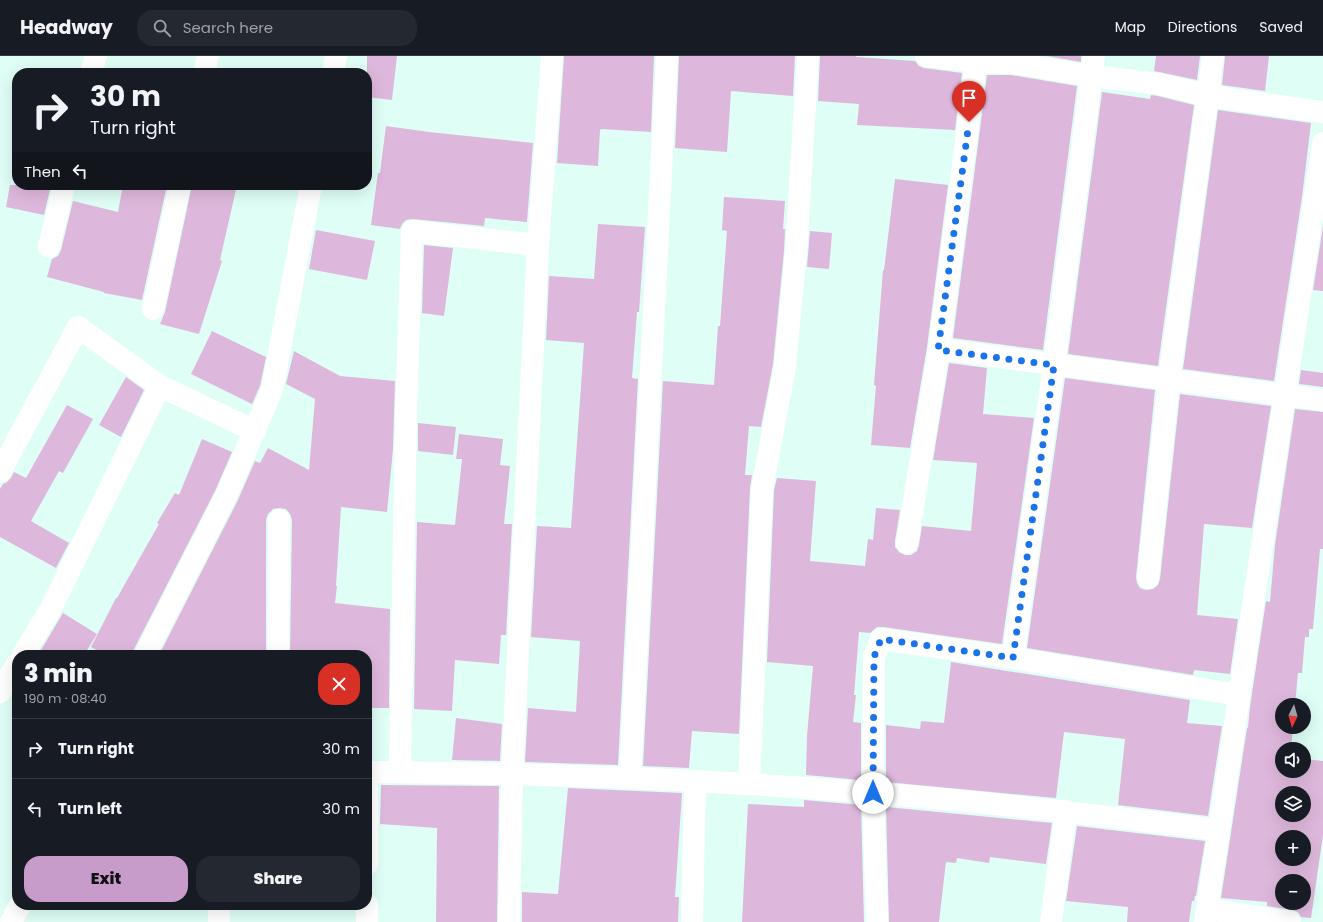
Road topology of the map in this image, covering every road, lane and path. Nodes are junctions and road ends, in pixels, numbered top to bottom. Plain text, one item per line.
1 (96, 56) edge
2 (208, 56) edge
3 (336, 56) edge
4 (552, 56) edge
5 (667, 56) edge
6 (808, 56) edge
7 (926, 56) edge
8 (1213, 56) edge
9 (977, 59) edge
10 (1093, 66) edge
11 (92, 68) edge
12 (205, 68) edge
13 (334, 68) edge
14 (1209, 96) junction
15 (1323, 112) edge
16 (1323, 143) edge
17 (63, 190) edge
18 (179, 190) edge
19 (311, 190) edge
20 (538, 245) junction
21 (49, 247) dead end
22 (153, 309) dead end
23 (938, 350) junction
24 (1054, 365) junction
25 (1169, 380) junction
26 (160, 386) junction
27 (1285, 395) junction
28 (1323, 400) edge
29 (255, 431) junction
30 (0, 472) edge
31 (279, 520) dead end
32 (907, 543) dead end
33 (1148, 578) dead end
34 (26, 650) edge
35 (148, 650) edge
36 (278, 650) edge
37 (1013, 658) junction
38 (12, 672) edge
39 (0, 692) edge
40 (1239, 695) junction
41 (372, 772) edge
42 (400, 772) junction
43 (512, 774) junction
44 (630, 778) junction
45 (695, 781) junction
46 (749, 784) junction
47 (873, 793) junction
48 (1066, 811) junction
49 (1219, 830) junction
50 (17, 910) edge
51 (219, 910) edge
52 (367, 910) edge
53 (1206, 915) edge
54 (11, 922) edge
55 (219, 922) edge
56 (367, 922) edge
57 (509, 922) edge
58 (692, 922) edge
59 (878, 922) edge
60 (1051, 922) edge
61 (1290, 922) edge

1 - 11 street
2 - 12 street
3 - 13 street
4 - 20 street
5 - 44 street
6 - 46 street
7 - 9 street
8 - 14 street
9 - 10 street
9 - 23 street
10 - 14 street
10 - 24 street
14 - 15 street
14 - 25 street
16 - 27 street
17 - 21 street
18 - 22 street
19 - 29 street
20 - 42 street
20 - 43 street
23 - 24 street
23 - 32 street
24 - 25 street
24 - 37 street
25 - 27 street
25 - 33 street
26 - 29 street
26 - 30 street
26 - 34 street
27 - 28 street
27 - 40 street
29 - 35 street
31 - 36 street
37 - 40 street
37 - 47 street
38 - 39 street
40 - 49 street
41 - 42 street
42 - 43 street
43 - 44 street
43 - 57 street
44 - 45 street
45 - 46 street
45 - 58 street
46 - 47 street
47 - 48 street
47 - 59 street
48 - 49 street
48 - 60 street
49 - 53 street
50 - 54 street
51 - 55 street
52 - 56 street
53 - 61 street

